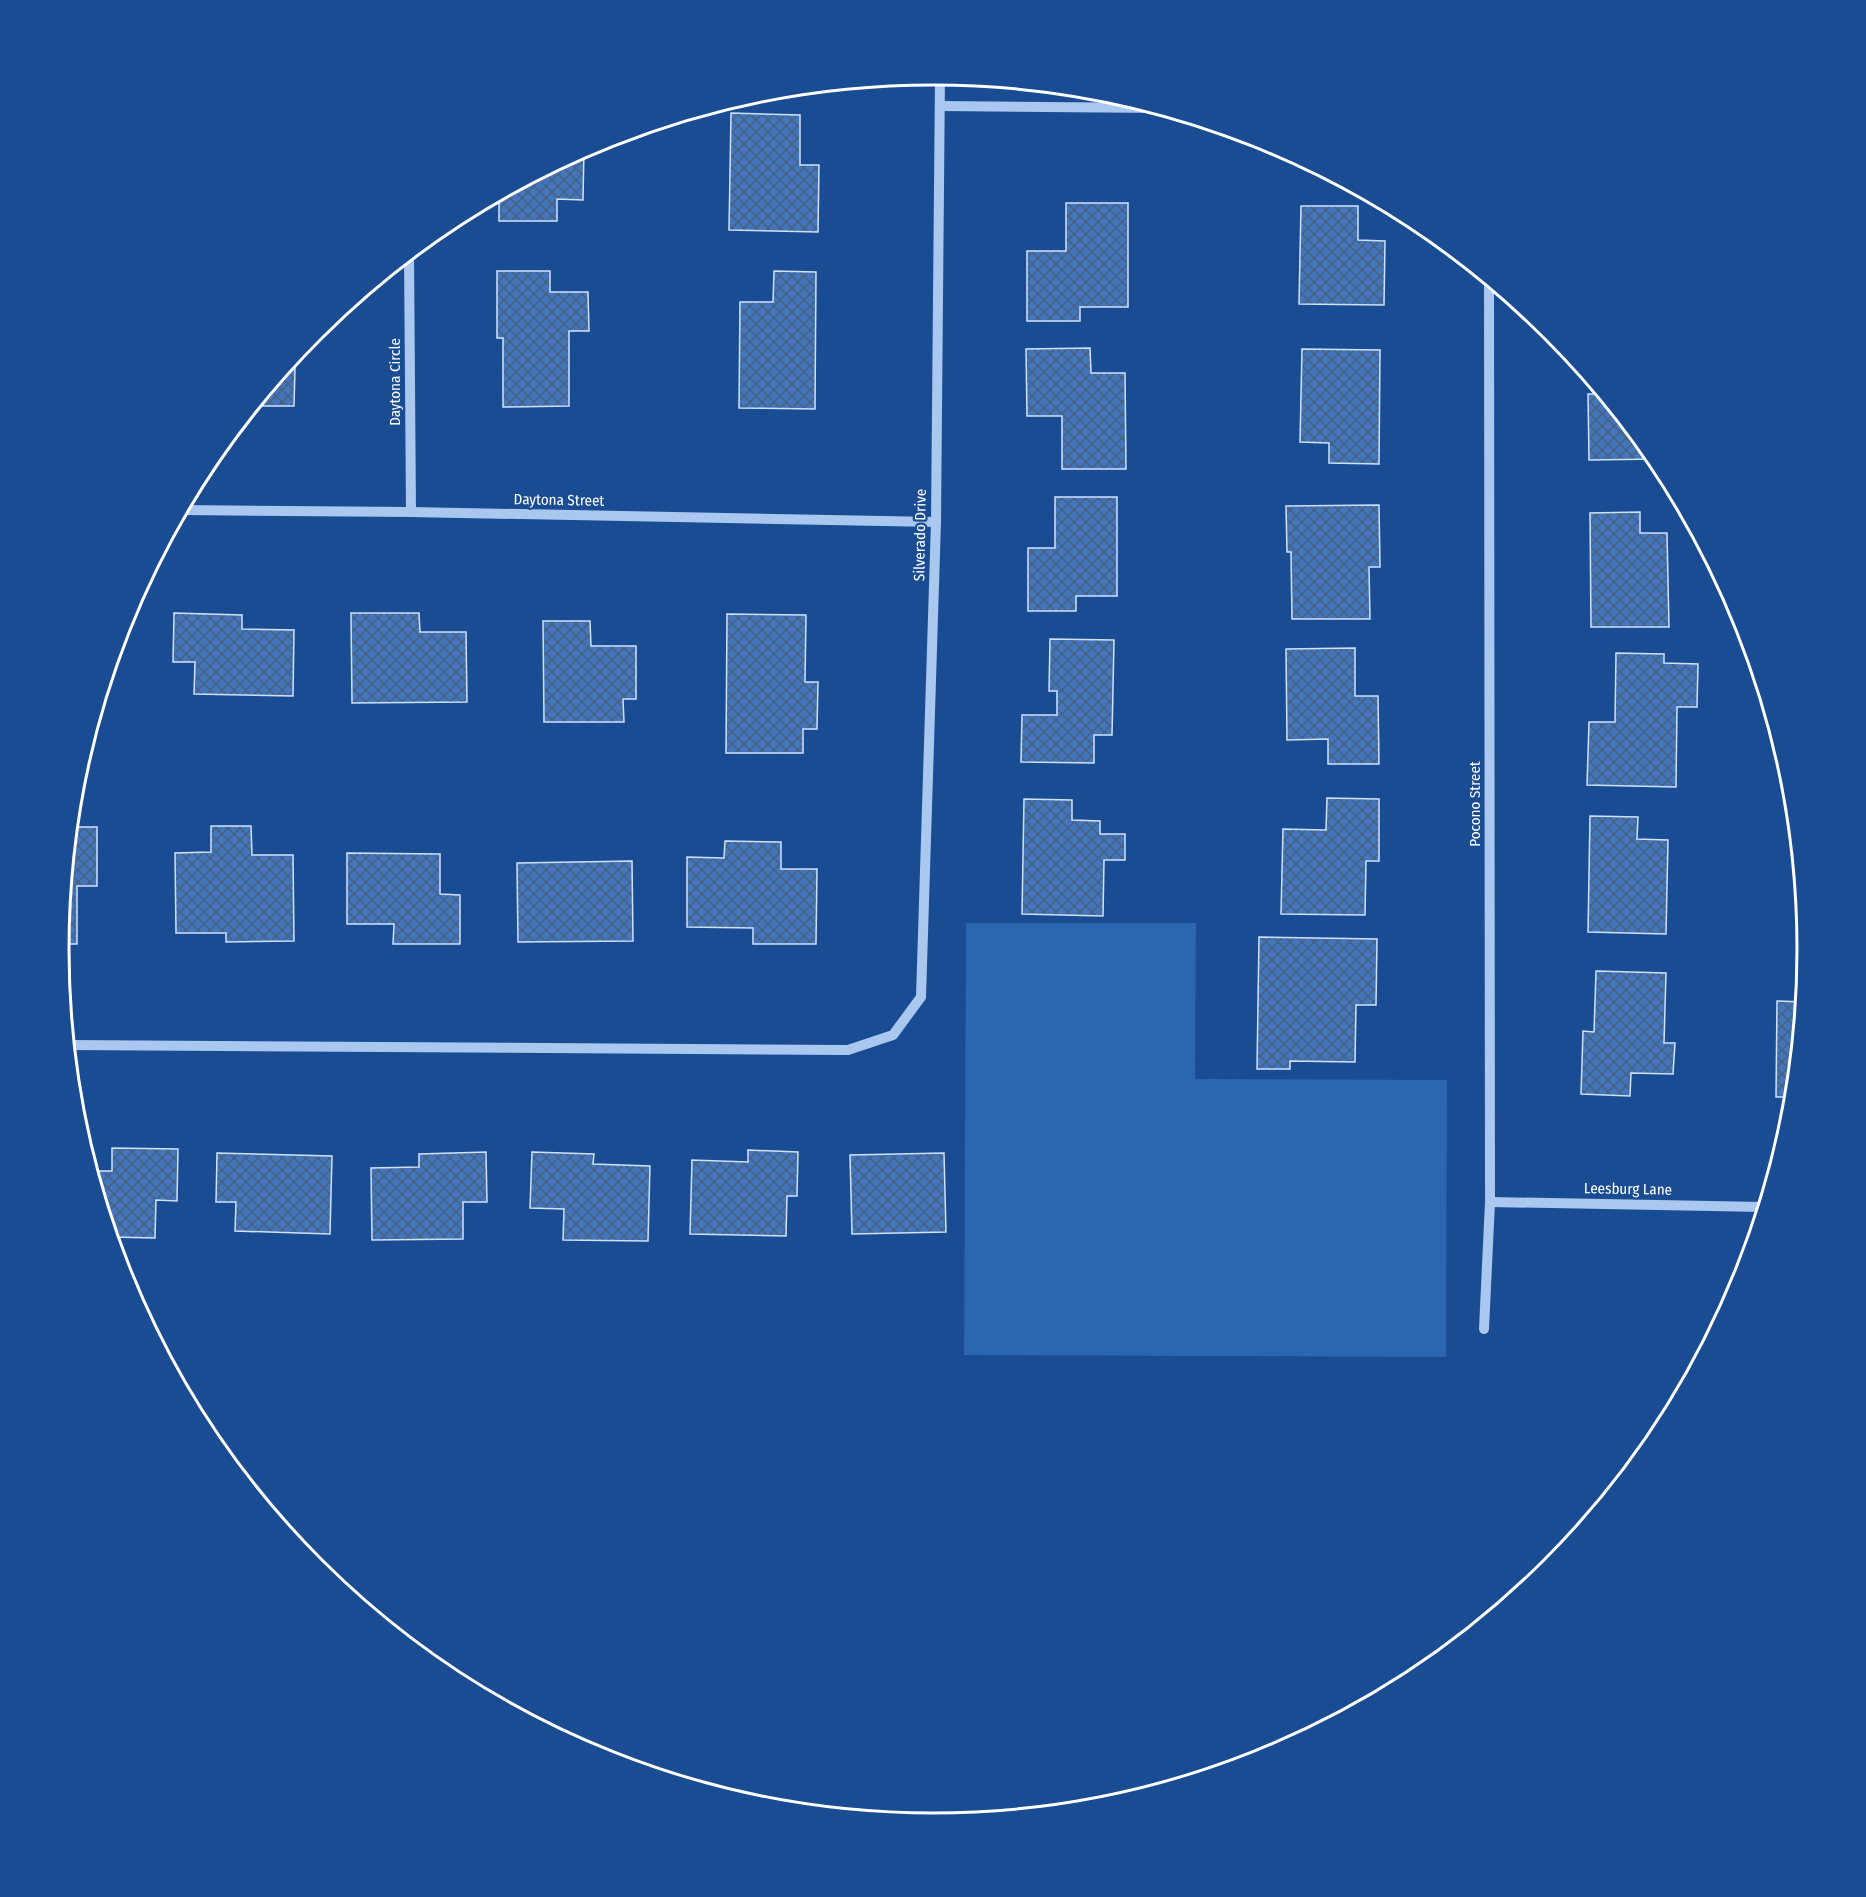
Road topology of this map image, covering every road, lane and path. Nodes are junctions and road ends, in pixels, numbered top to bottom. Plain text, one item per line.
1 (939, 85) edge
2 (939, 106) junction
3 (1130, 108) edge
4 (409, 262) edge
5 (1489, 288) edge
6 (189, 510) edge
7 (411, 512) junction
8 (936, 522) junction
9 (75, 1045) edge
10 (1490, 1202) junction
11 (1757, 1207) edge
12 (1484, 1329) dead end

1 - 2 street, Silverado Drive
2 - 3 street
2 - 8 street, Silverado Drive
4 - 7 street, Daytona Circle
5 - 10 street, Pocono Street
6 - 7 street, Daytona Street
7 - 8 street, Daytona Street
8 - 9 street, Silverado Drive
10 - 11 street, Leesburg Lane
10 - 12 street, Pocono Street

